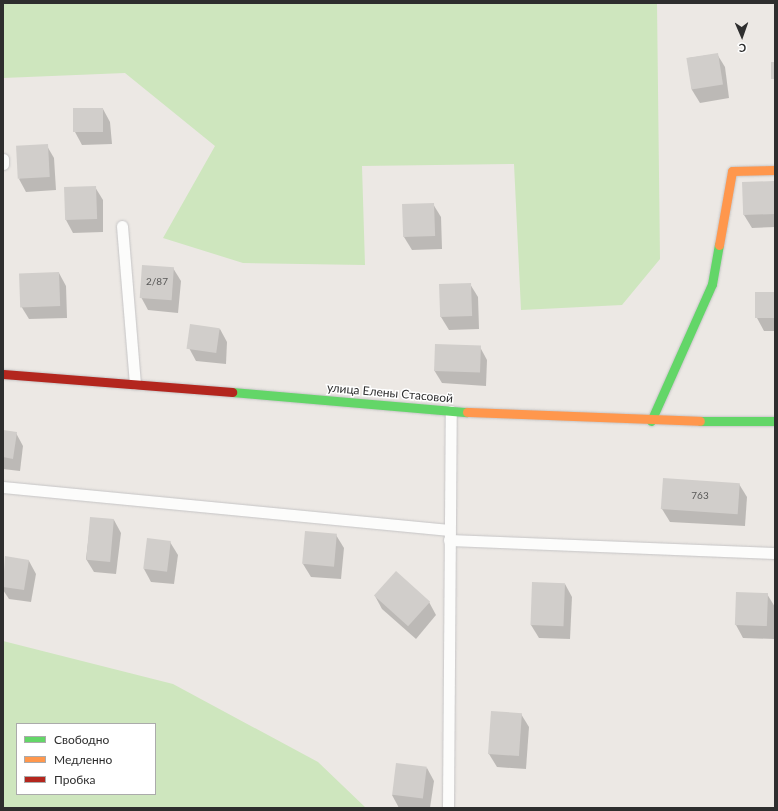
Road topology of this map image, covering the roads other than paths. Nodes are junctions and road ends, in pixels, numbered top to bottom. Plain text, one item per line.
1 (3, 159) edge
2 (3, 164) edge
3 (775, 170) edge
4 (122, 226) dead end
5 (3, 374) edge
6 (135, 383) junction
7 (451, 411) junction
8 (651, 421) junction
9 (775, 421) edge
10 (3, 488) edge
11 (449, 535) junction
12 (775, 553) edge
13 (448, 808) edge

1 - 2 lane
3 - 8 main road
4 - 6 lane
5 - 6 main road, улица Елены Стасовой
6 - 7 main road, улица Елены Стасовой
7 - 8 main road, улица Елены Стасовой
7 - 11 lane
8 - 9 main road, улица Елены Стасовой
10 - 11 lane
11 - 12 lane
11 - 13 lane

